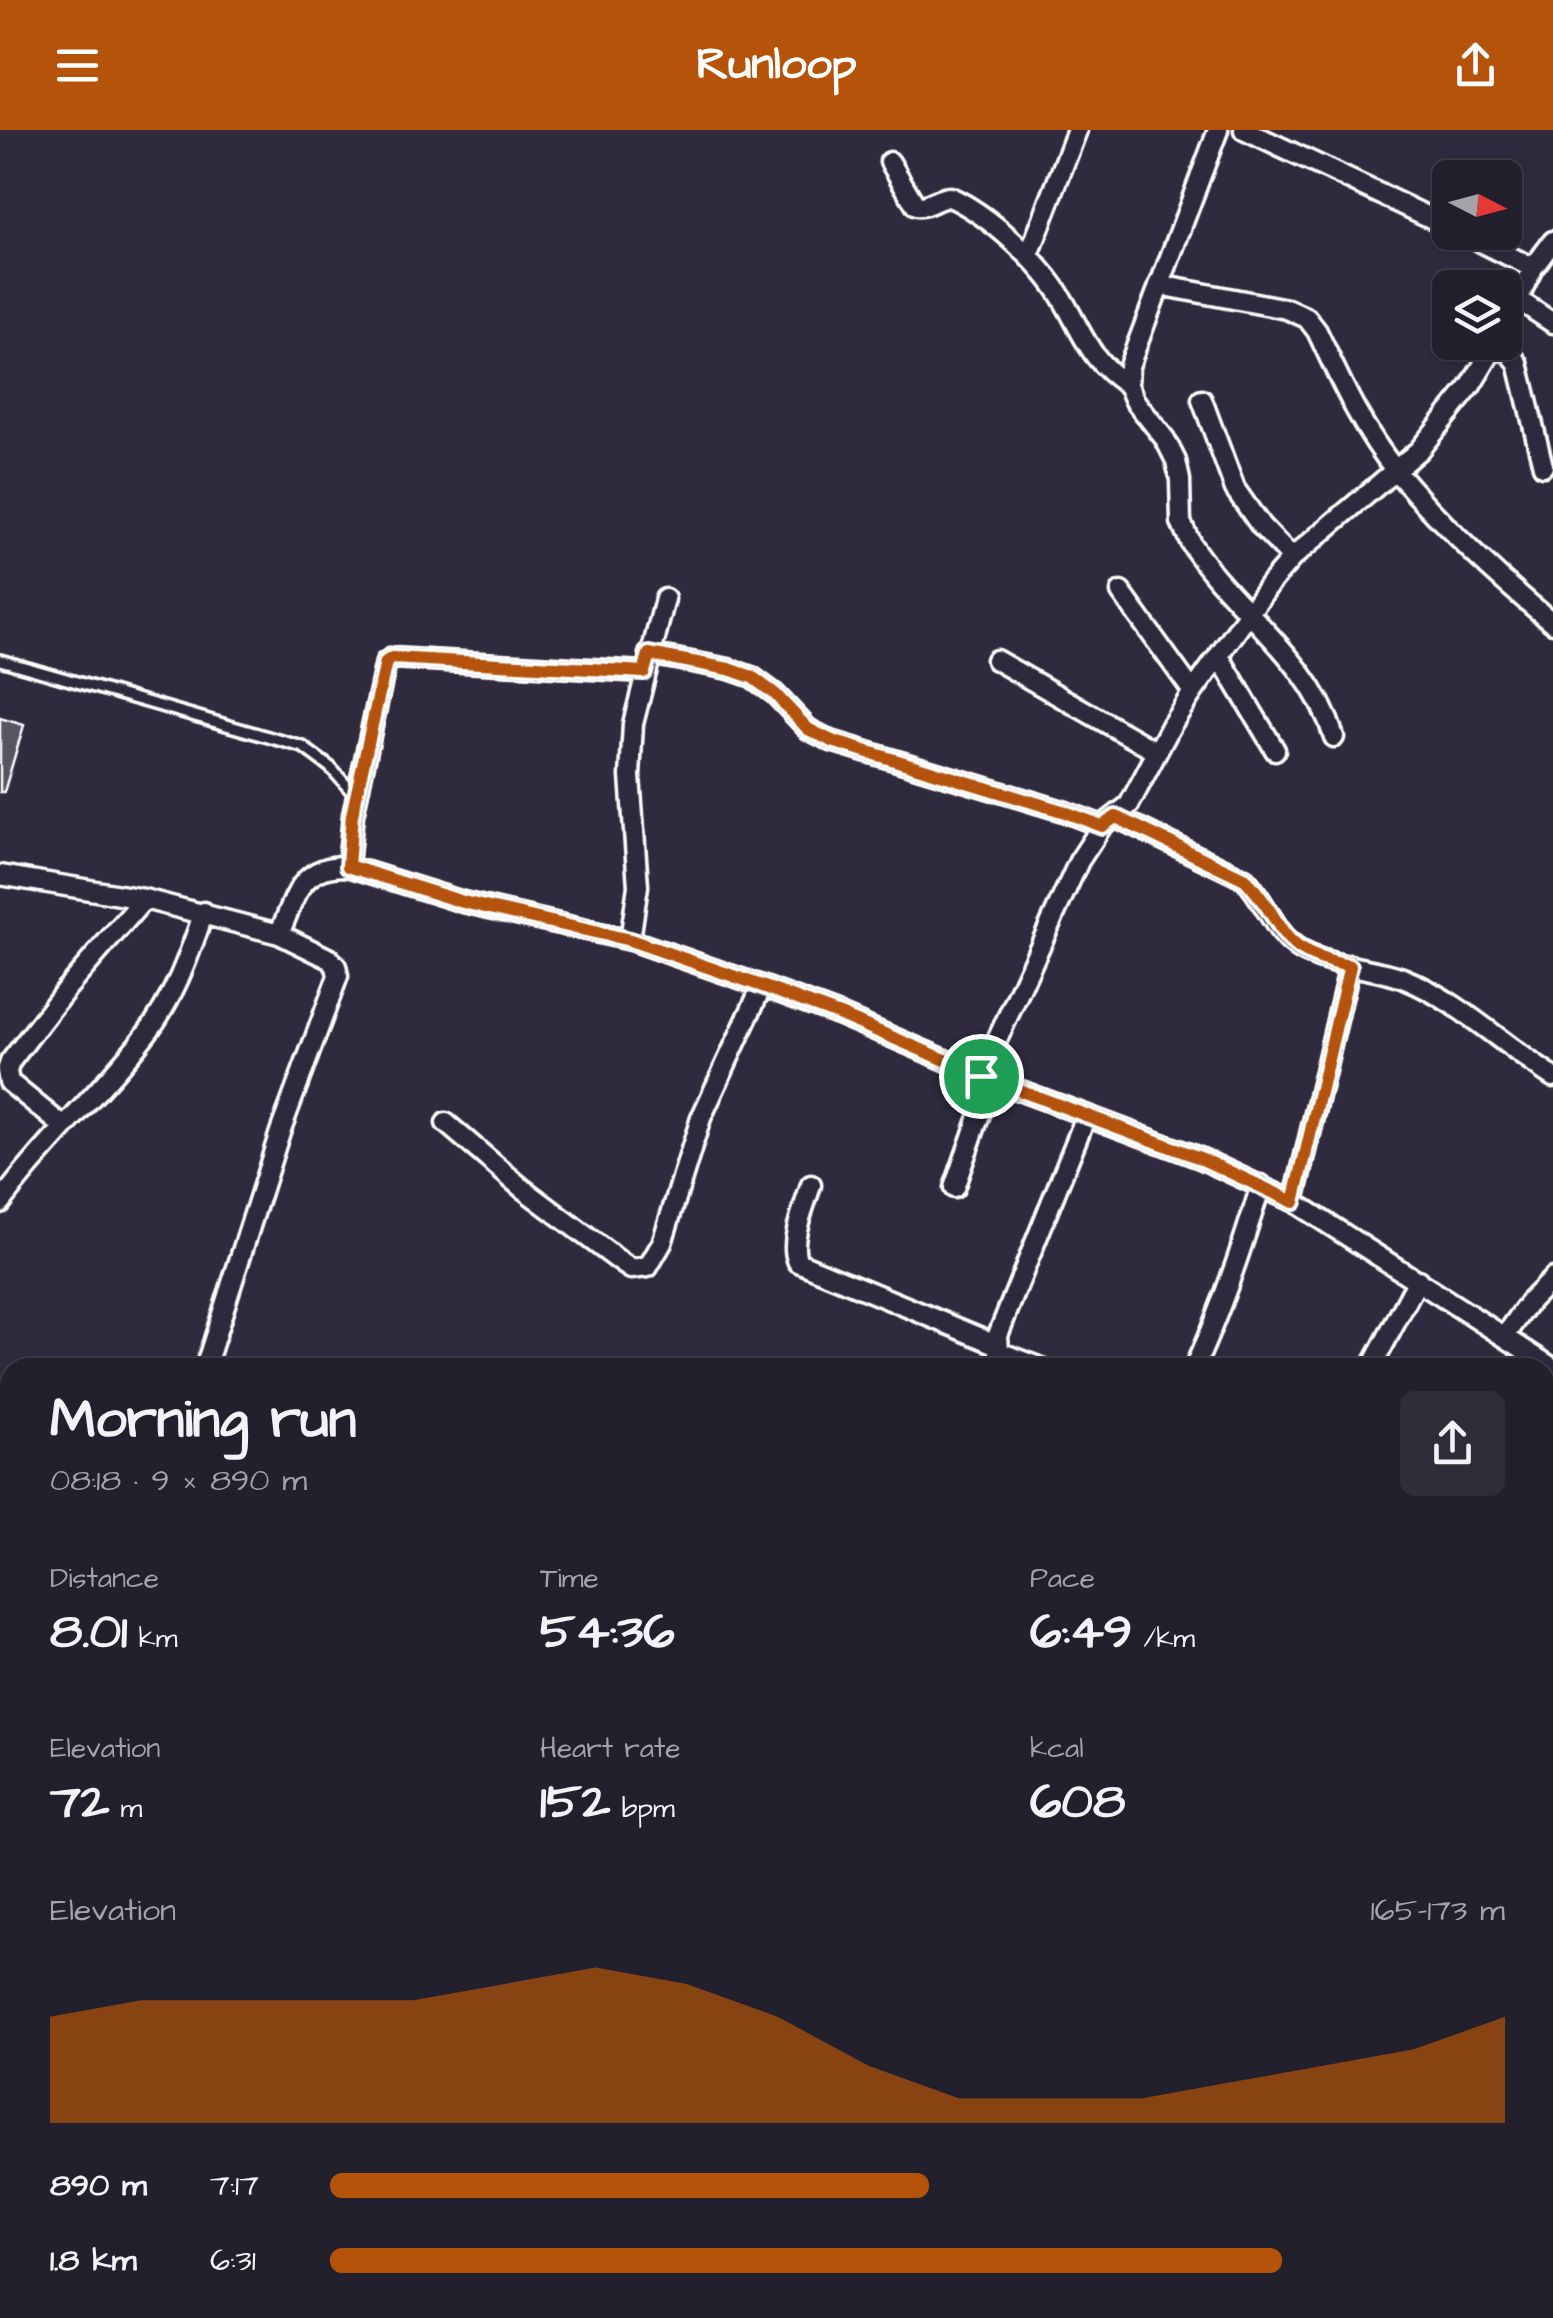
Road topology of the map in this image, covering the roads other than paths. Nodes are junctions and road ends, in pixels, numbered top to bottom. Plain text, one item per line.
1 (1077, 130) edge
2 (1218, 130) edge
3 (1244, 130) edge
4 (890, 162) dead end
5 (1432, 219) edge
6 (1553, 241) edge
7 (1496, 250) edge
8 (1029, 255) junction
9 (1532, 268) junction
10 (1159, 284) junction
11 (1522, 289) edge
12 (1522, 302) edge
13 (1553, 323) edge
14 (1486, 360) edge
15 (1516, 360) edge
16 (1128, 384) junction
17 (1202, 400) dead end
18 (1543, 466) dead end
19 (1396, 471) junction
20 (1292, 558) junction
21 (1121, 592) dead end
22 (665, 599) dead end
23 (1251, 612) junction
24 (1553, 622) edge
25 (1219, 656) junction
26 (0, 660) edge
27 (996, 660) dead end
28 (646, 663) junction
29 (1193, 692) junction
30 (1334, 737) dead end
31 (1275, 750) dead end
32 (1157, 752) junction
33 (357, 797) junction
34 (1109, 822) junction
35 (348, 866) junction
36 (0, 875) edge
37 (144, 898) junction
38 (204, 912) junction
39 (279, 934) junction
40 (630, 940) junction
41 (1350, 966) junction
42 (762, 986) junction
43 (3, 1072) edge
44 (1553, 1077) edge
45 (986, 1078) junction
46 (1086, 1116) junction
47 (446, 1123) dead end
48 (64, 1127) junction
49 (811, 1184) dead end
50 (1261, 1185) junction
51 (954, 1188) dead end
52 (1294, 1202) junction
53 (0, 1204) edge
54 (1553, 1278) edge
55 (1418, 1280) junction
56 (1505, 1336) junction
57 (996, 1344) junction
58 (208, 1358) edge
59 (1008, 1358) edge
60 (1198, 1358) edge
61 (1376, 1358) edge
62 (1538, 1358) edge

1 - 8 street
2 - 10 street
3 - 5 street
4 - 8 street
6 - 9 street
7 - 9 street
8 - 16 street
9 - 11 street
10 - 16 street
10 - 19 street
12 - 13 street
14 - 19 street
15 - 18 street
16 - 23 street
17 - 20 street
19 - 20 street
19 - 24 street
20 - 23 street
21 - 29 street
22 - 28 street
23 - 25 street
23 - 30 street
25 - 29 street
25 - 31 street
26 - 33 lane
27 - 32 street
28 - 33 street
28 - 34 street
28 - 40 street
29 - 32 street
32 - 34 street
33 - 35 street
34 - 41 street
34 - 45 street
35 - 39 street
35 - 40 street
36 - 37 street
37 - 38 street
37 - 43 street
38 - 39 street
38 - 48 street
39 - 58 street
40 - 42 street
41 - 44 street
41 - 52 street
42 - 45 street
42 - 47 street
43 - 48 street
45 - 46 street
45 - 51 street
46 - 50 street
46 - 57 street
48 - 53 street
49 - 57 street
50 - 52 street
50 - 60 street
52 - 55 street
54 - 56 street
55 - 56 street
55 - 61 street
56 - 62 street
57 - 59 street

